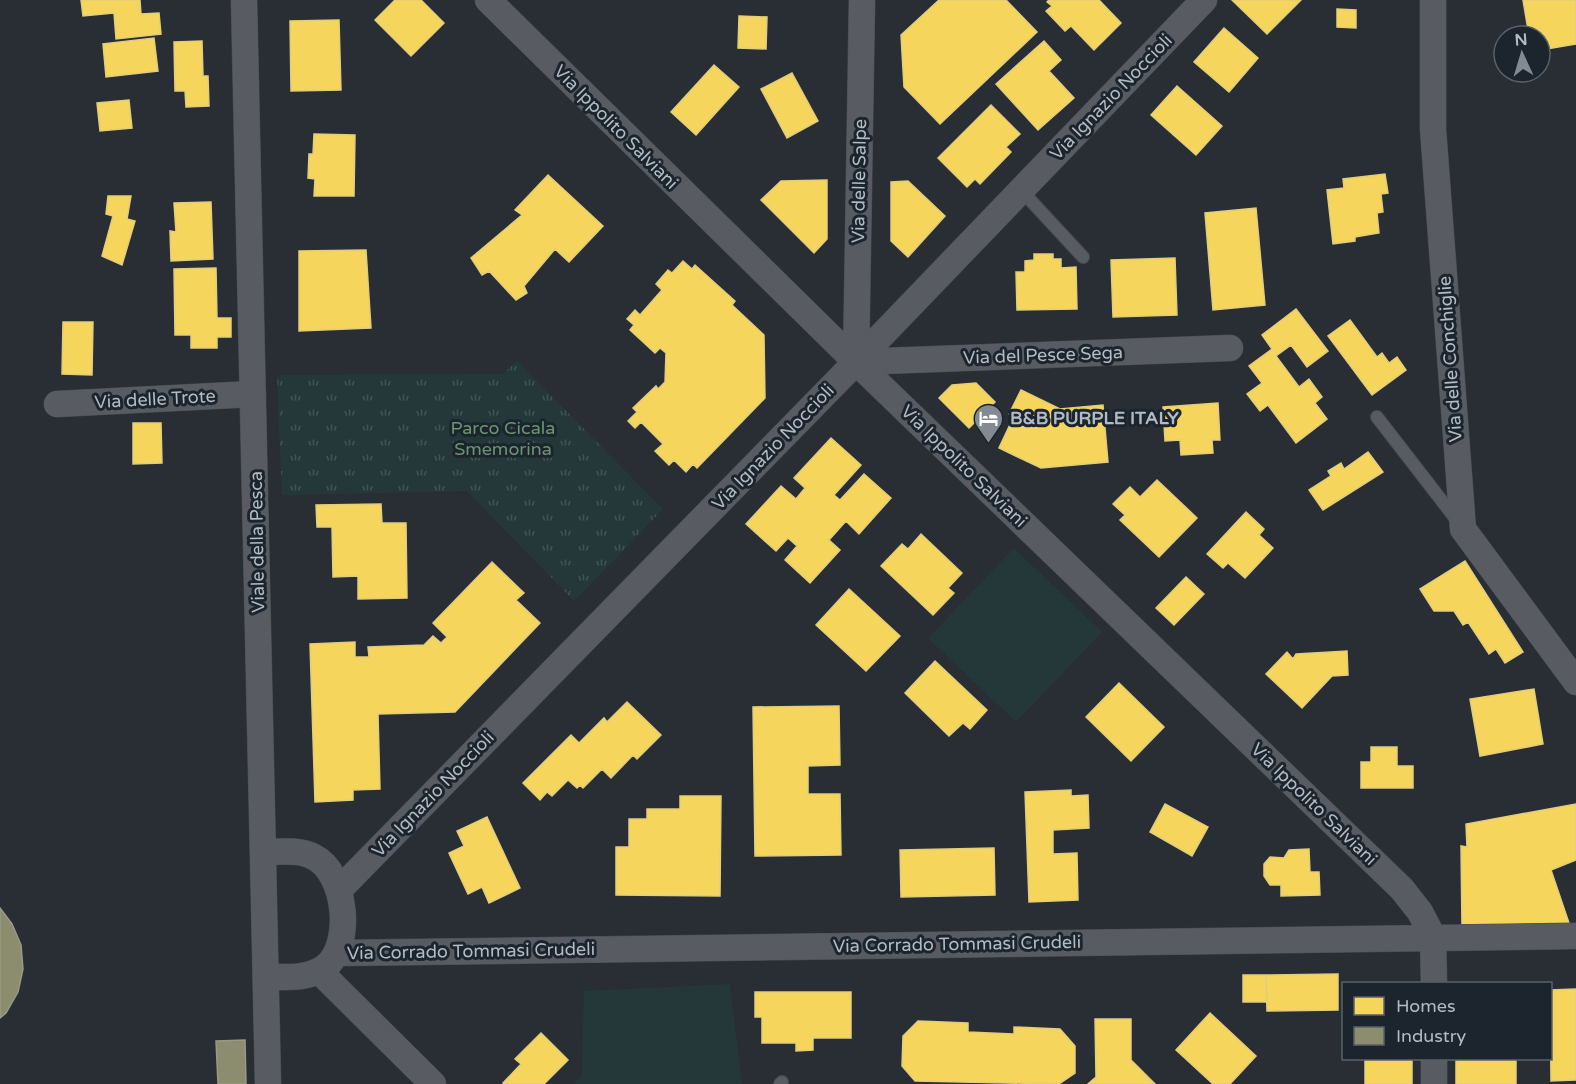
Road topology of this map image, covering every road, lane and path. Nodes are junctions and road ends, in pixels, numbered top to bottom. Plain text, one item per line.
1 (244, 0) edge
2 (488, 0) edge
3 (862, 0) edge
4 (1204, 0) edge
5 (1432, 0) edge
6 (1022, 190) junction
7 (1083, 256) dead end
8 (1230, 348) dead end
9 (856, 362) junction
10 (253, 394) junction
11 (57, 404) dead end
12 (1377, 417) dead end
13 (1463, 529) junction
14 (1576, 682) edge
15 (264, 852) junction
16 (339, 890) junction
17 (1576, 936) edge
18 (1433, 937) junction
19 (337, 952) junction
20 (319, 971) junction
21 (267, 977) junction
22 (1434, 982) edge
23 (1434, 1060) edge
24 (268, 1084) edge
25 (433, 1084) edge
26 (1434, 1084) edge

1 - 10 street, Viale della Pesca
2 - 9 street, Via Ippolito Salviani
3 - 9 street, Via delle Salpe
4 - 6 street, Via Ignazio Noccioli
5 - 13 street, Via delle Conchiglie
6 - 7 lane
6 - 9 street, Via Ignazio Noccioli
8 - 9 street, Via del Pesce Sega
9 - 16 street, Via Ignazio Noccioli
9 - 18 street, Via Ippolito Salviani
10 - 11 street, Via delle Trote
10 - 15 street, Viale della Pesca
12 - 13 lane
13 - 14 street
15 - 16 street
15 - 21 street, Viale della Pesca
16 - 19 street
17 - 18 street, Via Corrado Tommasi Crudeli
18 - 19 street, Via Corrado Tommasi Crudeli
18 - 22 street
19 - 20 street
20 - 21 street
20 - 25 street
21 - 24 street, Viale della Pesca
23 - 26 street

